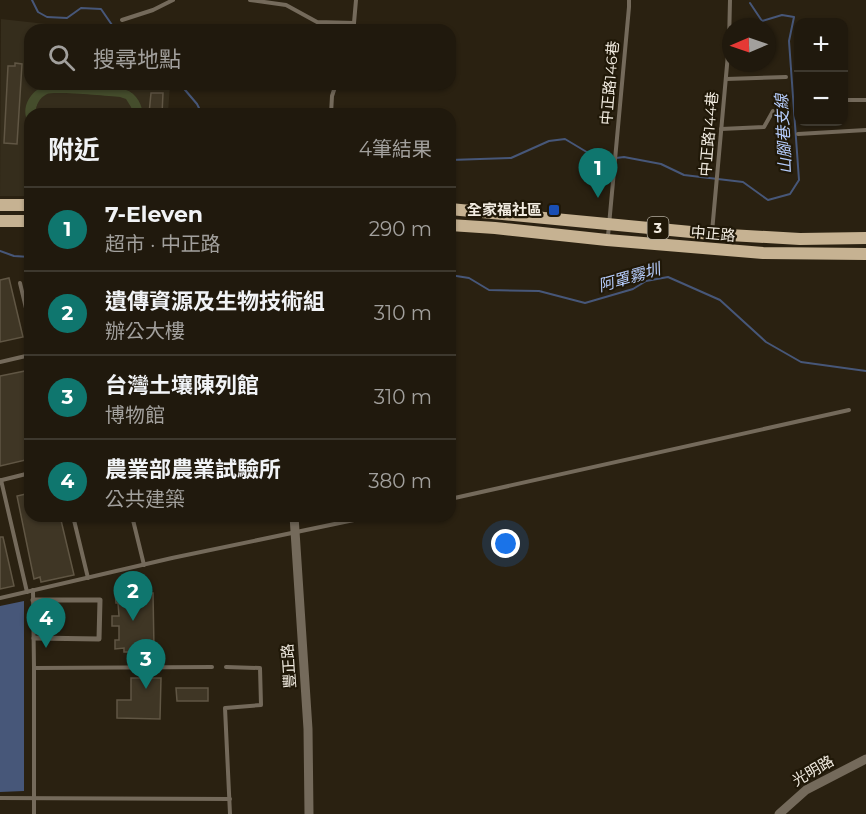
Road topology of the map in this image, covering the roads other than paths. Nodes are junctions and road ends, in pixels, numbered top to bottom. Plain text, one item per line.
1 (172, 0) edge
2 (250, 0) edge
3 (356, 0) edge
4 (629, 0) edge
5 (730, 0) edge
6 (122, 20) dead end
7 (354, 23) joint
8 (786, 77) dead end
9 (726, 79) junction
10 (334, 90) edge
11 (848, 100) edge
12 (866, 100) edge
13 (331, 108) edge
14 (773, 111) dead end
15 (721, 129) junction
16 (866, 130) edge
17 (798, 134) dead end
18 (0, 205) edge
19 (24, 205) edge
20 (456, 210) edge
21 (0, 221) edge
22 (24, 221) edge
23 (609, 224) junction
24 (456, 225) edge
25 (712, 234) junction
26 (866, 238) edge
27 (607, 240) junction
28 (866, 254) edge
29 (20, 283) dead end
30 (24, 299) edge
31 (24, 356) edge
32 (0, 362) edge
33 (849, 410) dead end
34 (24, 474) edge
35 (1, 480) edge
36 (456, 498) edge
37 (74, 522) edge
38 (133, 522) edge
39 (295, 522) edge
40 (346, 522) edge
41 (296, 533) junction
42 (144, 565) junction
43 (88, 578) junction
44 (33, 590) junction
45 (27, 592) junction
46 (0, 598) edge
47 (33, 600) junction
48 (34, 638) junction
49 (212, 667) dead end
50 (226, 667) dead end
51 (34, 668) junction
52 (866, 759) edge
53 (0, 798) edge
54 (34, 799) junction
55 (230, 799) junction
56 (34, 814) edge
57 (230, 814) edge
58 (309, 814) edge
59 (779, 814) edge

1 - 6 lane
2 - 7 lane
3 - 7 lane
4 - 23 lane, 中正路146巷
5 - 9 lane, 中正路144巷
8 - 9 lane
9 - 15 lane, 中正路144巷
10 - 13 lane
11 - 12 lane
14 - 15 lane
15 - 25 lane, 中正路144巷
16 - 17 lane
18 - 19 main road
20 - 23 main road, 中正路 / 3
21 - 22 main road
23 - 25 main road, 中正路 / 3
23 - 27 lane, 中正路146巷
24 - 27 main road, 中正路 / 3
25 - 26 main road, 中正路 / 3
27 - 28 main road, 中正路 / 3
29 - 30 lane
31 - 32 lane
33 - 36 lane
34 - 35 lane
35 - 45 lane
37 - 43 lane
38 - 42 lane
39 - 41 street, 豐正路
40 - 41 lane
41 - 42 lane
41 - 58 street, 豐正路
42 - 43 lane
43 - 44 lane
44 - 45 lane
44 - 47 lane
45 - 46 lane
47 - 48 lane
47 - 48 street
48 - 51 lane
49 - 51 lane
50 - 55 lane
51 - 54 lane
52 - 59 street, 光明路
53 - 54 lane
54 - 55 lane
54 - 56 lane
55 - 57 lane

